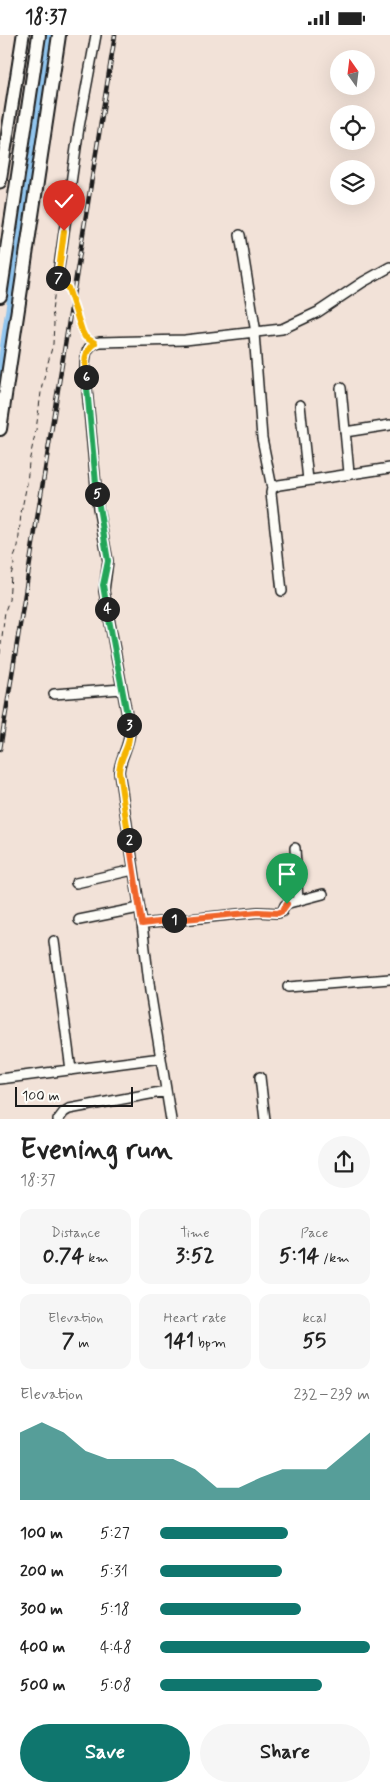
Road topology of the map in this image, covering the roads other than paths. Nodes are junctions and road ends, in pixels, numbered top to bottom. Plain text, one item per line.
1 (23, 35) edge
2 (38, 35) edge
3 (59, 35) edge
4 (96, 35) edge
5 (0, 181) edge
6 (240, 235) dead end
7 (390, 267) edge
8 (57, 281) road end
9 (0, 296) edge
10 (255, 333) junction
11 (341, 389) dead end
12 (300, 405) dead end
13 (390, 425) edge
14 (0, 429) edge
15 (345, 432) junction
16 (390, 467) edge
17 (349, 473) junction
18 (308, 480) junction
19 (272, 488) junction
20 (282, 591) dead end
21 (122, 689) junction
22 (54, 693) dead end
23 (296, 848) dead end
24 (134, 870) junction
25 (76, 883) dead end
26 (323, 894) dead end
27 (298, 901) junction
28 (139, 909) junction
29 (79, 920) dead end
30 (142, 924) junction
31 (54, 941) dead end
32 (390, 979) edge
33 (288, 987) dead end
34 (161, 1058) junction
35 (71, 1070) junction
36 (260, 1077) dead end
37 (0, 1079) edge
38 (166, 1091) junction
39 (58, 1119) edge
40 (171, 1119) edge
41 (265, 1119) edge

1 - 5 main road
2 - 9 highway
3 - 14 highway
4 - 8 street
6 - 10 street
7 - 10 street
10 - 19 street
10 - 21 street
11 - 15 street
12 - 18 street
13 - 15 street
15 - 17 street
16 - 17 street
17 - 18 street
18 - 19 street
19 - 20 street
21 - 22 street
21 - 24 street
23 - 27 street
24 - 25 street
24 - 28 street
26 - 27 street
27 - 30 street
28 - 29 street
28 - 30 street
30 - 34 street
31 - 35 street
32 - 33 street
34 - 35 street
34 - 38 street
35 - 37 street
36 - 41 street
38 - 39 street
38 - 40 street

